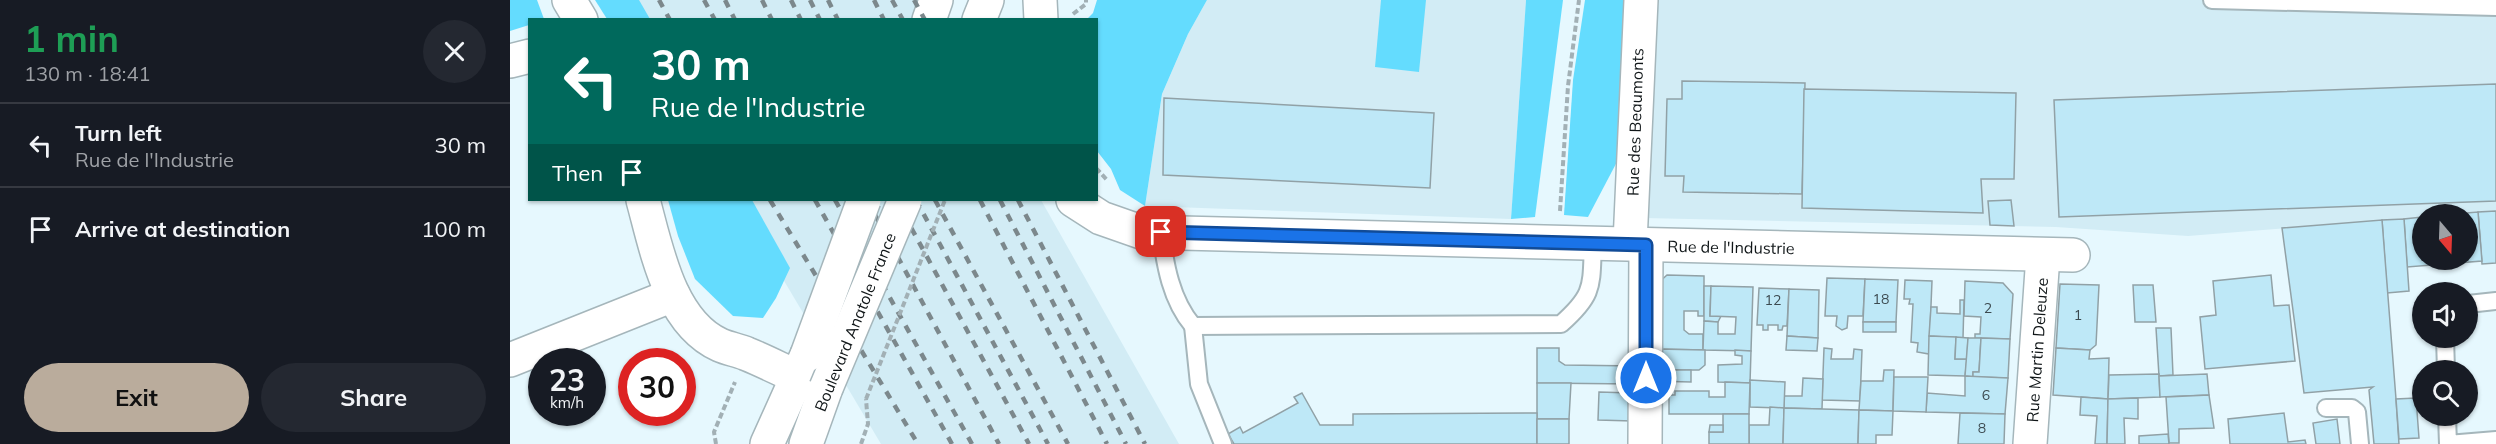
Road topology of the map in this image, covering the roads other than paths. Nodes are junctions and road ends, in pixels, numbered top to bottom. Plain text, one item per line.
1 (569, 0) edge
2 (987, 0) edge
3 (1040, 0) edge
4 (1641, 0) edge
5 (2212, 0) edge
6 (2496, 8) edge
7 (580, 18) edge
8 (980, 18) edge
9 (1041, 18) edge
10 (528, 56) edge
11 (510, 61) edge
12 (643, 201) edge
13 (864, 201) edge
14 (904, 201) edge
15 (1075, 201) edge
16 (1161, 232) junction
17 (1593, 243) junction
18 (1638, 244) junction
19 (2058, 255) joint
20 (673, 295) junction
21 (2496, 301) edge
22 (2478, 303) edge
23 (1193, 326) junction
24 (510, 360) edge
25 (810, 374) junction
26 (2326, 408) dead end
27 (2447, 426) edge
28 (2496, 440) edge
29 (768, 444) edge
30 (806, 444) edge
31 (1223, 444) edge
32 (1645, 444) edge
33 (2030, 444) edge
34 (2360, 444) edge

1 - 7 street
2 - 8 street
3 - 9 street
4 - 18 street, Rue des Beaumonts
5 - 6 lane
10 - 11 street
12 - 20 street
13 - 25 street, Boulevard Anatole France, bridge
14 - 25 street, Boulevard Anatole France, bridge
15 - 16 street, Rue de l'Industrie
16 - 17 street, Rue de l'Industrie
16 - 23 lane
17 - 18 street, Rue de l'Industrie
17 - 23 lane
18 - 19 street, Rue de l'Industrie
18 - 32 street, Rue des Beaumonts
19 - 33 street, Rue Martin Deleuze
20 - 24 street
20 - 25 street
21 - 22 lane
23 - 31 lane
25 - 29 street, Boulevard Anatole France
25 - 30 street, Boulevard Anatole France
26 - 34 lane
27 - 28 lane

